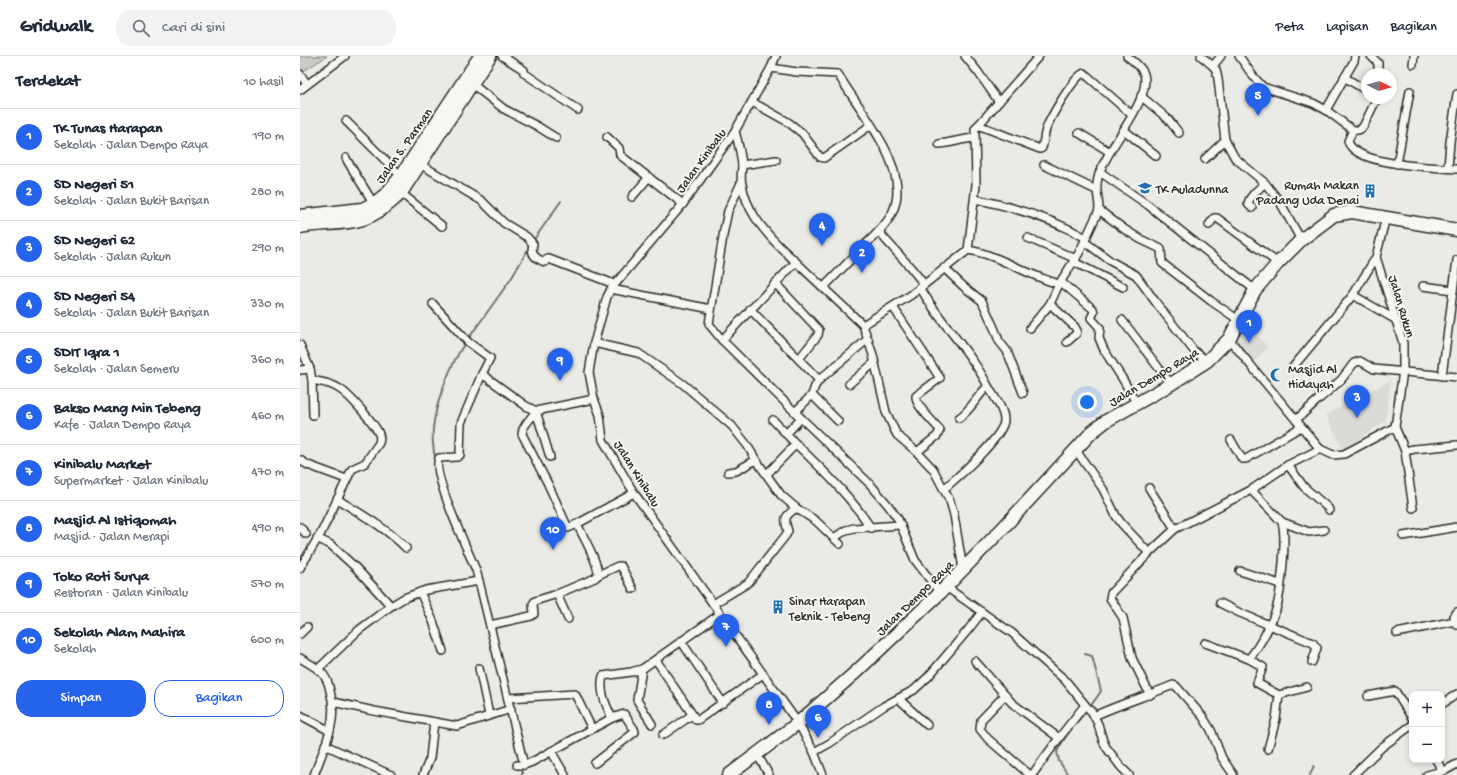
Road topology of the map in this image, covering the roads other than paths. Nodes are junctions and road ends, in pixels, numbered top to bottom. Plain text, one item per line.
1 (480, 56) edge
2 (490, 56) edge
3 (502, 56) edge
4 (776, 56) edge
5 (965, 56) edge
6 (1039, 56) edge
7 (1127, 56) edge
8 (1201, 56) edge
9 (1221, 56) edge
10 (1239, 56) edge
11 (1355, 56) edge
12 (1371, 56) edge
13 (341, 57) edge
14 (1214, 66) junction
15 (771, 68) junction
16 (1378, 68) edge
17 (300, 74) edge
18 (1344, 77) junction
19 (307, 84) junction
20 (1361, 87) edge
21 (466, 88) junction
22 (300, 90) edge
23 (1410, 91) dead end
24 (1457, 94) edge
25 (1141, 96) junction
26 (752, 102) junction
27 (999, 102) junction
28 (1374, 104) edge
29 (578, 110) dead end
30 (1326, 110) junction
31 (1132, 115) junction
32 (346, 121) dead end
33 (870, 125) junction
34 (978, 125) junction
35 (1124, 130) junction
36 (1353, 130) junction
37 (735, 131) junction
38 (1079, 133) dead end
39 (1179, 133) dead end
40 (607, 137) dead end
41 (556, 138) dead end
42 (974, 138) junction
43 (1225, 140) junction
44 (939, 144) dead end
45 (1110, 152) junction
46 (1156, 156) dead end
47 (346, 158) dead end
48 (1205, 159) dead end
49 (776, 160) dead end
50 (420, 164) junction
51 (1397, 164) junction
52 (742, 165) junction
53 (1044, 165) dead end
54 (1448, 168) junction
55 (1457, 169) edge
56 (1100, 172) junction
57 (401, 176) junction
58 (649, 177) junction
59 (741, 183) junction
60 (1265, 184) junction
61 (1096, 190) junction
62 (401, 193) junction
63 (632, 197) dead end
64 (975, 199) junction
65 (374, 204) junction
66 (683, 204) junction
67 (1252, 208) dead end
68 (1099, 210) junction
69 (300, 216) edge
70 (1386, 217) junction
71 (1208, 225) dead end
72 (442, 226) dead end
73 (300, 227) edge
74 (1457, 230) edge
75 (879, 231) junction
76 (1028, 238) dead end
77 (1085, 240) junction
78 (1301, 240) junction
79 (968, 250) junction
80 (1376, 257) junction
81 (1075, 260) junction
82 (1457, 260) edge
83 (796, 262) junction
84 (1278, 263) junction
85 (944, 268) junction
86 (775, 283) junction
87 (1060, 283) junction
88 (612, 286) junction
89 (922, 286) junction
90 (1423, 286) dead end
91 (823, 288) junction
92 (1124, 288) dead end
93 (1255, 290) junction
94 (1452, 290) junction
95 (1353, 295) junction
96 (433, 304) dead end
97 (1050, 304) junction
98 (893, 307) junction
99 (711, 309) junction
100 (750, 309) junction
101 (1122, 320) dead end
102 (1396, 320) junction
103 (1240, 321) junction
104 (863, 325) junction
105 (1030, 328) dead end
106 (868, 339) junction
107 (1229, 339) junction
108 (722, 340) junction
109 (1067, 342) dead end
110 (594, 343) junction
111 (300, 345) edge
112 (799, 359) junction
113 (1207, 360) junction
114 (874, 363) junction
115 (1293, 367) dead end
116 (310, 369) junction
117 (300, 370) edge
118 (1403, 372) junction
119 (482, 374) junction
120 (1442, 376) junction
121 (1457, 376) edge
122 (820, 379) junction
123 (312, 380) junction
124 (849, 384) dead end
125 (1172, 384) junction
126 (988, 386) junction
127 (1023, 393) dead end
128 (812, 395) junction
129 (594, 399) junction
130 (1137, 404) junction
131 (536, 411) junction
132 (796, 412) junction
133 (313, 415) dead end
134 (801, 418) junction
135 (959, 418) dead end
136 (773, 420) dead end
137 (1296, 420) junction
138 (838, 421) dead end
139 (1301, 427) junction
140 (1395, 427) junction
141 (786, 434) junction
142 (1231, 440) dead end
143 (796, 444) junction
144 (1457, 445) edge
145 (1075, 449) junction
146 (1320, 449) junction
147 (1405, 451) junction
148 (917, 452) junction
149 (550, 457) dead end
150 (300, 460) edge
151 (756, 460) junction
152 (1288, 465) junction
153 (728, 472) dead end
154 (767, 474) junction
155 (346, 479) junction
156 (1149, 488) dead end
157 (944, 489) junction
158 (1251, 490) junction
159 (634, 493) junction
160 (337, 499) junction
161 (796, 508) junction
162 (1413, 508) dead end
163 (1329, 510) dead end
164 (1282, 522) junction
165 (577, 524) junction
166 (901, 525) junction
167 (300, 527) edge
168 (1457, 527) edge
169 (871, 528) junction
170 (1175, 529) junction
171 (1324, 530) dead end
172 (306, 534) dead end
173 (1404, 536) dead end
174 (317, 538) junction
175 (834, 538) junction
176 (840, 544) dead end
177 (406, 548) dead end
178 (1149, 553) junction
179 (300, 568) edge
180 (964, 569) junction
181 (1240, 571) dead end
182 (598, 575) junction
183 (477, 582) junction
184 (1280, 584) junction
185 (633, 589) dead end
186 (943, 590) junction
187 (420, 592) junction
188 (557, 594) junction
189 (1220, 603) dead end
190 (713, 604) junction
191 (391, 606) junction
192 (982, 612) junction
193 (1457, 612) edge
194 (720, 614) junction
195 (568, 619) dead end
196 (1456, 623) edge
197 (490, 625) junction
198 (1269, 625) junction
199 (307, 627) dead end
200 (1397, 633) dead end
201 (300, 634) edge
202 (681, 641) junction
203 (1204, 643) dead end
204 (444, 651) dead end
205 (300, 658) edge
206 (1250, 659) junction
207 (656, 660) junction
208 (975, 661) dead end
209 (1312, 662) dead end
210 (479, 668) dead end
211 (642, 668) junction
212 (318, 669) junction
213 (763, 674) junction
214 (1307, 687) dead end
215 (1457, 694) edge
216 (1005, 695) junction
217 (1150, 695) junction
218 (1279, 695) junction
219 (1368, 696) dead end
220 (508, 698) junction
221 (899, 699) junction
222 (334, 702) junction
223 (723, 702) junction
224 (1445, 702) edge
225 (1085, 706) junction
226 (509, 709) junction
227 (1409, 713) edge
228 (1093, 714) junction
229 (300, 715) edge
230 (489, 715) junction
231 (692, 715) junction
232 (612, 718) junction
233 (434, 722) junction
234 (798, 723) junction
235 (652, 724) dead end
236 (927, 726) dead end
237 (1409, 727) edge
238 (592, 729) junction
239 (330, 731) junction
240 (663, 734) dead end
241 (1059, 738) junction
242 (325, 745) junction
243 (1268, 750) dead end
244 (551, 751) junction
245 (814, 752) junction
246 (757, 754) junction
247 (596, 763) dead end
248 (1438, 763) edge
249 (1457, 764) edge
250 (1442, 771) junction
251 (732, 774) edge
252 (1233, 774) dead end
253 (314, 775) edge
254 (391, 775) edge
255 (423, 775) edge
256 (565, 775) edge
257 (769, 775) edge
258 (823, 775) edge
259 (1031, 775) edge
260 (1129, 775) edge
261 (1354, 775) edge
262 (1427, 775) edge

1 - 21 main road, Jalan S. Parman
2 - 21 main road
3 - 29 street
4 - 15 street, Jalan Kinibalu
5 - 27 street
6 - 27 street
7 - 25 street
8 - 14 street
9 - 14 street
10 - 30 street
11 - 18 street
12 - 16 street
13 - 19 street
14 - 43 street
15 - 26 street, Jalan Kinibalu
15 - 33 street
17 - 19 street
18 - 20 street
18 - 30 street
19 - 22 street
21 - 41 street
21 - 50 main road
21 - 57 main road, Jalan S. Parman
23 - 51 street
24 - 54 street
25 - 31 street
25 - 39 street
26 - 33 street
26 - 37 street, Jalan Kinibalu
27 - 34 street
28 - 36 street
30 - 36 street
31 - 34 street
31 - 35 street
32 - 57 street
33 - 75 street
34 - 42 street
35 - 45 street
35 - 46 street
36 - 51 street
37 - 52 street
37 - 66 street, Jalan Kinibalu
38 - 45 street
40 - 58 street
42 - 44 street
42 - 64 street
43 - 48 street
43 - 60 street
45 - 56 street
47 - 65 street
49 - 52 street
50 - 62 main road
50 - 88 street
51 - 54 street
52 - 59 street
53 - 61 street
54 - 55 street
56 - 61 street
56 - 93 street
57 - 65 main road, Jalan S. Parman
58 - 63 street
58 - 66 street
59 - 83 street
59 - 99 street
60 - 67 street
60 - 78 street
61 - 68 street
62 - 72 street
62 - 73 main road
64 - 77 street
64 - 79 street
65 - 69 main road, Jalan S. Parman
66 - 88 street, Jalan Kinibalu
68 - 77 street
68 - 103 street
70 - 74 main road, Jalan Dempo Raya
70 - 78 main road, Jalan Dempo Raya
70 - 80 street
71 - 84 street
75 - 89 street
75 - 91 street
76 - 81 street
77 - 81 street
77 - 113 street
78 - 84 main road, Jalan Dempo Raya
79 - 85 street
79 - 87 street
80 - 95 street
80 - 102 street, Jalan Rukun
81 - 87 street
81 - 92 street
82 - 94 street
83 - 86 street
83 - 91 street
84 - 93 main road, Jalan Dempo Raya
85 - 89 street
85 - 127 street
86 - 100 street
86 - 112 street
87 - 97 street
87 - 130 street
88 - 99 street
88 - 110 street, Jalan Kinibalu
89 - 98 street
89 - 126 street
90 - 94 street
91 - 104 street
93 - 103 main road, Jalan Dempo Raya
94 - 120 street
95 - 102 street
95 - 115 street
96 - 119 street
97 - 105 street
97 - 109 street
98 - 104 street
98 - 148 street
99 - 108 street
100 - 108 street
100 - 112 street
101 - 125 street
102 - 118 street, Jalan Rukun
103 - 107 main road, Jalan Dempo Raya
104 - 106 street
106 - 114 street
106 - 122 street
107 - 113 main road, Jalan Dempo Raya
107 - 137 street
108 - 132 street
110 - 129 street, Jalan Kinibalu
110 - 151 street
111 - 116 street
112 - 122 street
113 - 125 main road, Jalan Dempo Raya
114 - 124 street
114 - 148 street
116 - 117 street
116 - 123 street
118 - 120 street
118 - 137 street
118 - 140 street, Jalan Rukun
119 - 131 street
119 - 183 street
120 - 121 street
122 - 128 street
123 - 133 street
123 - 155 street
125 - 130 main road, Jalan Dempo Raya
126 - 135 street
126 - 157 street
128 - 132 street
128 - 138 street
129 - 131 street
129 - 159 street, Jalan Kinibalu
130 - 145 main road, Jalan Dempo Raya
131 - 149 street
131 - 165 street
132 - 134 street
134 - 141 street
134 - 166 street
136 - 141 street
137 - 139 street
139 - 142 street
139 - 146 street
140 - 146 street
140 - 147 street
141 - 143 street
143 - 154 street
143 - 169 street
144 - 147 street
145 - 178 street
145 - 180 main road, Jalan Dempo Raya
146 - 152 street
147 - 162 street
148 - 157 street
150 - 155 street
151 - 153 street
151 - 154 street
152 - 158 street
152 - 163 street
154 - 161 street
155 - 160 street
156 - 170 street
157 - 180 street
158 - 164 street
158 - 170 street
159 - 165 street
159 - 190 street, Jalan Kinibalu
160 - 174 street
160 - 177 street
161 - 175 street
161 - 190 street
164 - 171 street
164 - 184 street
165 - 182 street
166 - 169 street
166 - 186 street
167 - 172 street
168 - 173 street
169 - 175 street
170 - 178 street
174 - 179 street
174 - 191 street
175 - 176 street
178 - 217 street
180 - 186 main road, Jalan Dempo Raya
181 - 184 street
182 - 185 street
182 - 188 street
183 - 187 street
183 - 197 street
184 - 198 street
186 - 192 street
186 - 234 main road, Jalan Dempo Raya
187 - 191 street
187 - 204 street
188 - 195 street
188 - 197 street
189 - 198 street
190 - 194 street, Jalan Kinibalu
191 - 212 street
192 - 221 street
192 - 225 street
193 - 196 street
194 - 202 street
194 - 213 street, Jalan Kinibalu
196 - 200 street
197 - 220 street
198 - 206 street
198 - 209 street
199 - 201 street
202 - 207 street
202 - 223 street
203 - 206 street
205 - 212 street
206 - 218 street
207 - 211 street
207 - 231 street
208 - 216 street
210 - 230 street
211 - 232 street
211 - 235 street
212 - 222 street
213 - 223 street
213 - 234 street, Jalan Kinibalu
214 - 218 street
215 - 224 street
216 - 241 street
216 - 259 street
217 - 228 street
217 - 252 street
218 - 243 street
219 - 227 street
220 - 226 street
220 - 238 street
221 - 236 street
221 - 245 street
222 - 233 street
222 - 239 street
223 - 231 street
225 - 228 street
225 - 241 street
226 - 230 street
226 - 244 street
228 - 260 street
229 - 239 street
230 - 233 street
231 - 240 street
232 - 238 street
232 - 247 street
233 - 255 street
234 - 245 street, Jalan Kinibalu
234 - 246 main road, Jalan Dempo Raya
237 - 261 street
238 - 244 street
239 - 242 street
241 - 259 street
242 - 253 street
242 - 254 street
244 - 256 street
245 - 258 street, Jalan Kinibalu
246 - 251 main road, Jalan Dempo Raya
246 - 257 street
248 - 250 street
249 - 250 street
250 - 262 street

